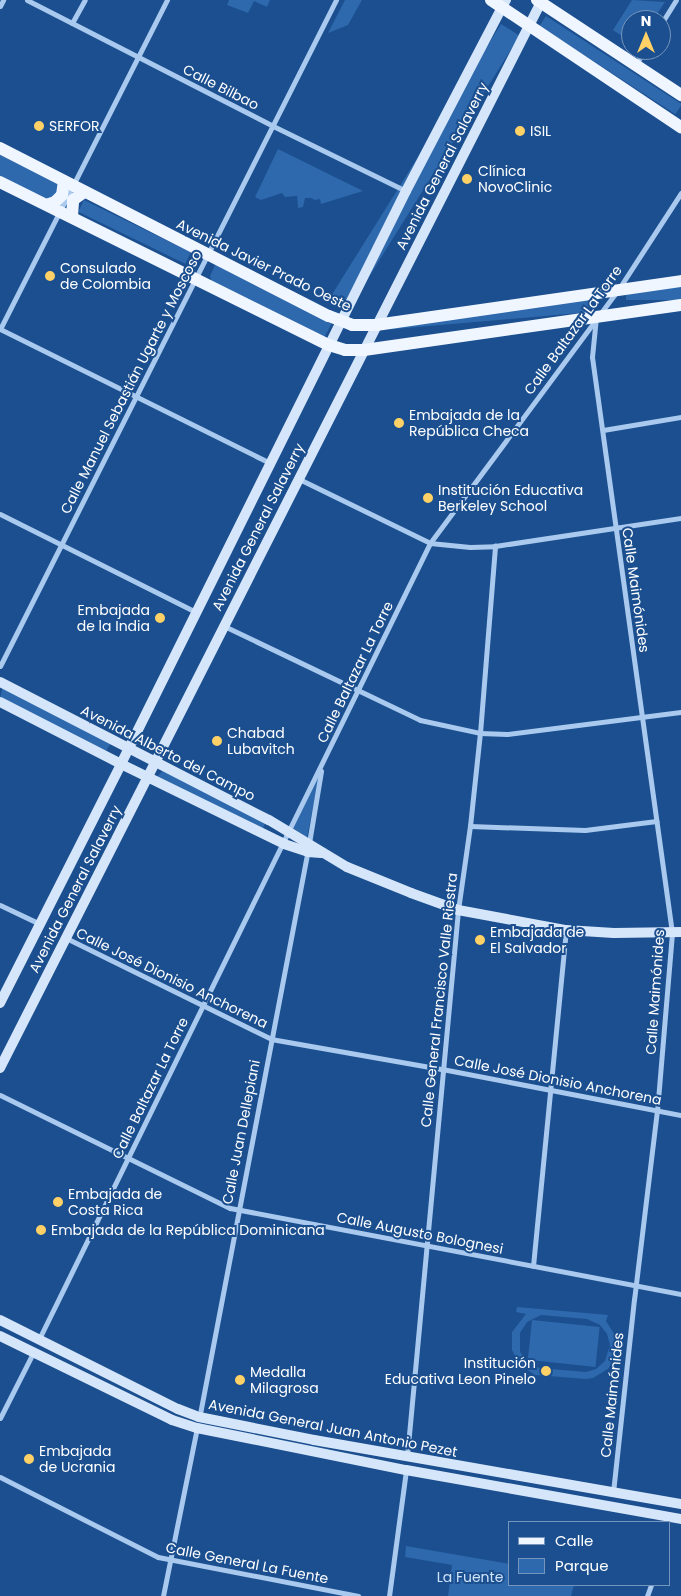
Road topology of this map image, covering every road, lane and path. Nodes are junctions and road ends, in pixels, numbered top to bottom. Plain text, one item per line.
1 (3, 0) edge
2 (27, 0) edge
3 (85, 0) edge
4 (167, 0) edge
5 (336, 0) edge
6 (491, 0) edge
7 (540, 1) edge
8 (504, 4) edge
9 (0, 6) edge
10 (72, 23) junction
11 (529, 26) junction
12 (138, 57) junction
13 (639, 60) edge
14 (636, 65) junction
15 (681, 95) edge
16 (273, 126) junction
17 (681, 128) edge
18 (0, 148) edge
19 (0, 182) edge
20 (73, 186) junction
21 (406, 191) junction
22 (681, 194) edge
23 (49, 204) junction
24 (66, 213) junction
25 (208, 254) junction
26 (196, 279) junction
27 (681, 280) edge
28 (618, 290) junction
29 (681, 304) edge
30 (596, 317) junction
31 (341, 322) junction
32 (376, 325) junction
33 (0, 329) edge
34 (329, 345) junction
35 (364, 350) junction
36 (136, 397) junction
37 (681, 417) edge
38 (603, 430) junction
39 (270, 463) junction
40 (298, 479) junction
41 (0, 514) edge
42 (681, 518) edge
43 (615, 528) junction
44 (62, 544) junction
45 (430, 544) junction
46 (495, 546) junction
47 (197, 612) junction
48 (224, 626) junction
49 (0, 666) edge
50 (0, 682) edge
51 (360, 690) junction
52 (0, 702) edge
53 (681, 712) edge
54 (643, 716) junction
55 (480, 733) junction
56 (129, 748) junction
57 (156, 761) junction
58 (121, 764) junction
59 (322, 766) junction
60 (147, 777) junction
61 (656, 821) junction
62 (470, 826) junction
63 (290, 832) junction
64 (284, 844) junction
65 (308, 848) junction
66 (0, 905) edge
67 (458, 910) junction
68 (40, 924) junction
69 (566, 930) junction
70 (676, 932) edge
71 (66, 938) junction
72 (0, 1003) edge
73 (203, 1007) junction
74 (270, 1039) junction
75 (0, 1068) edge
76 (442, 1069) junction
77 (550, 1091) junction
78 (0, 1095) edge
79 (657, 1110) junction
80 (681, 1115) edge
81 (128, 1158) junction
82 (238, 1210) junction
83 (426, 1246) junction
84 (533, 1266) junction
85 (635, 1286) junction
86 (681, 1294) edge
87 (0, 1320) edge
88 (0, 1336) edge
89 (39, 1340) junction
90 (33, 1353) junction
91 (199, 1417) junction
92 (0, 1418) edge
93 (197, 1428) junction
94 (407, 1456) junction
95 (406, 1470) junction
96 (0, 1477) edge
97 (613, 1493) junction
98 (681, 1504) edge
99 (659, 1519) edge
100 (681, 1519) edge
101 (170, 1559) junction
102 (651, 1586) edge
103 (163, 1596) edge
104 (358, 1596) edge
105 (389, 1596) edge
106 (647, 1596) edge
107 (652, 1596) edge

1 - 9 street
2 - 10 street, Calle Bilbao
3 - 10 street
4 - 12 street
5 - 16 street, Calle Manuel Sebastián Ugarte y Moscoso
6 - 8 main road
7 - 11 main road, Avenida General Salaverry
7 - 14 main road
8 - 11 main road
8 - 21 main road, Avenida General Salaverry
10 - 12 street, Calle Bilbao
11 - 17 main road
11 - 32 main road, Avenida General Salaverry
12 - 16 street, Calle Bilbao
12 - 20 street
13 - 14 street
14 - 15 main road
16 - 21 street, Calle Bilbao
16 - 25 street, Calle Manuel Sebastián Ugarte y Moscoso
18 - 20 main road, Avenida Javier Prado Oeste
19 - 23 main road
20 - 23 main road
20 - 24 main road
20 - 25 main road, Avenida Javier Prado Oeste
21 - 31 main road, Avenida General Salaverry
22 - 28 street, Calle Baltazar La Torre
23 - 24 main road
24 - 26 main road
24 - 33 street
25 - 26 street, Calle Manuel Sebastián Ugarte y Moscoso
25 - 31 main road, Avenida Javier Prado Oeste
26 - 34 main road
26 - 36 street, Calle Manuel Sebastián Ugarte y Moscoso
27 - 28 main road, Avenida Javier Prado Oeste
28 - 30 street, Calle Baltazar La Torre
28 - 32 main road, Avenida Javier Prado Oeste
29 - 30 main road
30 - 35 main road
30 - 38 street, Calle Maimónides
30 - 45 street, Calle Baltazar La Torre
31 - 32 main road, Avenida Javier Prado Oeste
31 - 34 main road, Avenida General Salaverry
32 - 35 main road, Avenida General Salaverry
33 - 36 street
34 - 35 main road
34 - 39 main road, Avenida General Salaverry
35 - 40 main road, Avenida General Salaverry
36 - 39 street
36 - 44 street, Calle Manuel Sebastián Ugarte y Moscoso
37 - 38 street
38 - 43 street, Calle Maimónides
39 - 47 main road, Avenida General Salaverry
40 - 45 street
40 - 48 main road, Avenida General Salaverry
41 - 44 street
42 - 43 street
43 - 46 street
43 - 54 street, Calle Maimónides
44 - 47 street
44 - 49 street, Calle Manuel Sebastián Ugarte y Moscoso
45 - 46 street
45 - 51 street, Calle Baltazar La Torre
46 - 55 street, Calle General Francisco Valle Riestra
47 - 56 main road, Avenida General Salaverry
48 - 51 street
48 - 57 main road, Avenida General Salaverry
50 - 56 main road, Avenida Alberto del Campo
51 - 55 street
51 - 59 street, Calle Baltazar La Torre
52 - 58 main road, Avenida Alberto del Campo
53 - 54 street
54 - 55 street
54 - 61 street, Calle Maimónides
55 - 62 street, Calle General Francisco Valle Riestra
56 - 57 main road, Avenida Alberto del Campo
56 - 58 main road, Avenida General Salaverry
57 - 60 main road, Avenida General Salaverry
57 - 63 main road, Avenida Alberto del Campo
58 - 60 main road, Avenida Alberto del Campo
58 - 68 main road, Avenida General Salaverry
59 - 63 street, Calle Baltazar La Torre
59 - 65 street, Calle Baltazar La Torre
60 - 64 main road, Avenida Alberto del Campo
60 - 71 main road, Avenida General Salaverry
61 - 62 street
61 - 70 street, Calle Maimónides
62 - 67 street, Calle General Francisco Valle Riestra
63 - 64 street, Calle Baltazar La Torre
63 - 65 main road, Avenida Alberto del Campo
64 - 65 main road, Avenida Alberto del Campo
64 - 73 street, Calle Baltazar La Torre
65 - 67 main road, Avenida Alberto del Campo
65 - 74 street, Calle Juan Dellepiani
66 - 68 street
67 - 69 main road, Avenida Alberto del Campo
67 - 76 street, Calle General Francisco Valle Riestra
68 - 72 main road, Avenida General Salaverry
69 - 70 main road, Avenida Alberto del Campo
69 - 77 street
70 - 79 street, Calle Maimónides
71 - 73 street, Calle José Dionisio Anchorena
71 - 75 main road, Avenida General Salaverry
73 - 74 street, Calle José Dionisio Anchorena
73 - 81 street, Calle Baltazar La Torre
74 - 76 street, Calle José Dionisio Anchorena
74 - 82 street, Calle Juan Dellepiani
76 - 77 street, Calle José Dionisio Anchorena
76 - 83 street, Calle General Francisco Valle Riestra
77 - 79 street, Calle José Dionisio Anchorena
77 - 84 street
78 - 81 street, Calle Augusto Bolognesi
79 - 80 street, Calle José Dionisio Anchorena
79 - 85 street, Calle Maimónides
81 - 82 street, Calle Augusto Bolognesi
81 - 89 street, Calle Baltazar La Torre
82 - 83 street, Calle Augusto Bolognesi
82 - 91 street, Calle Juan Dellepiani
83 - 84 street, Calle Augusto Bolognesi
83 - 94 street, Calle General Francisco Valle Riestra
84 - 85 street, Calle Augusto Bolognesi
85 - 86 street, Calle Augusto Bolognesi
85 - 97 street, Calle Maimónides
87 - 89 main road, Avenida General Juan Antonio Pezet
88 - 90 main road, Avenida General Juan Antonio Pezet
89 - 91 main road, Avenida General Juan Antonio Pezet
90 - 92 street
90 - 93 main road, Avenida General Juan Antonio Pezet
91 - 93 street, Calle Juan Dellepiani
91 - 94 main road, Avenida General Juan Antonio Pezet
93 - 95 main road, Avenida General Juan Antonio Pezet
93 - 101 street, Calle Juan Dellepiani
94 - 97 main road, Avenida General Juan Antonio Pezet
95 - 99 main road, Avenida General Juan Antonio Pezet
95 - 105 street
96 - 101 street, Calle General La Fuente
97 - 98 main road, Avenida General Juan Antonio Pezet
99 - 100 main road, Avenida General Juan Antonio Pezet
101 - 103 street, Calle Juan Dellepiani
101 - 104 street, Calle General La Fuente
102 - 106 street
102 - 107 street

